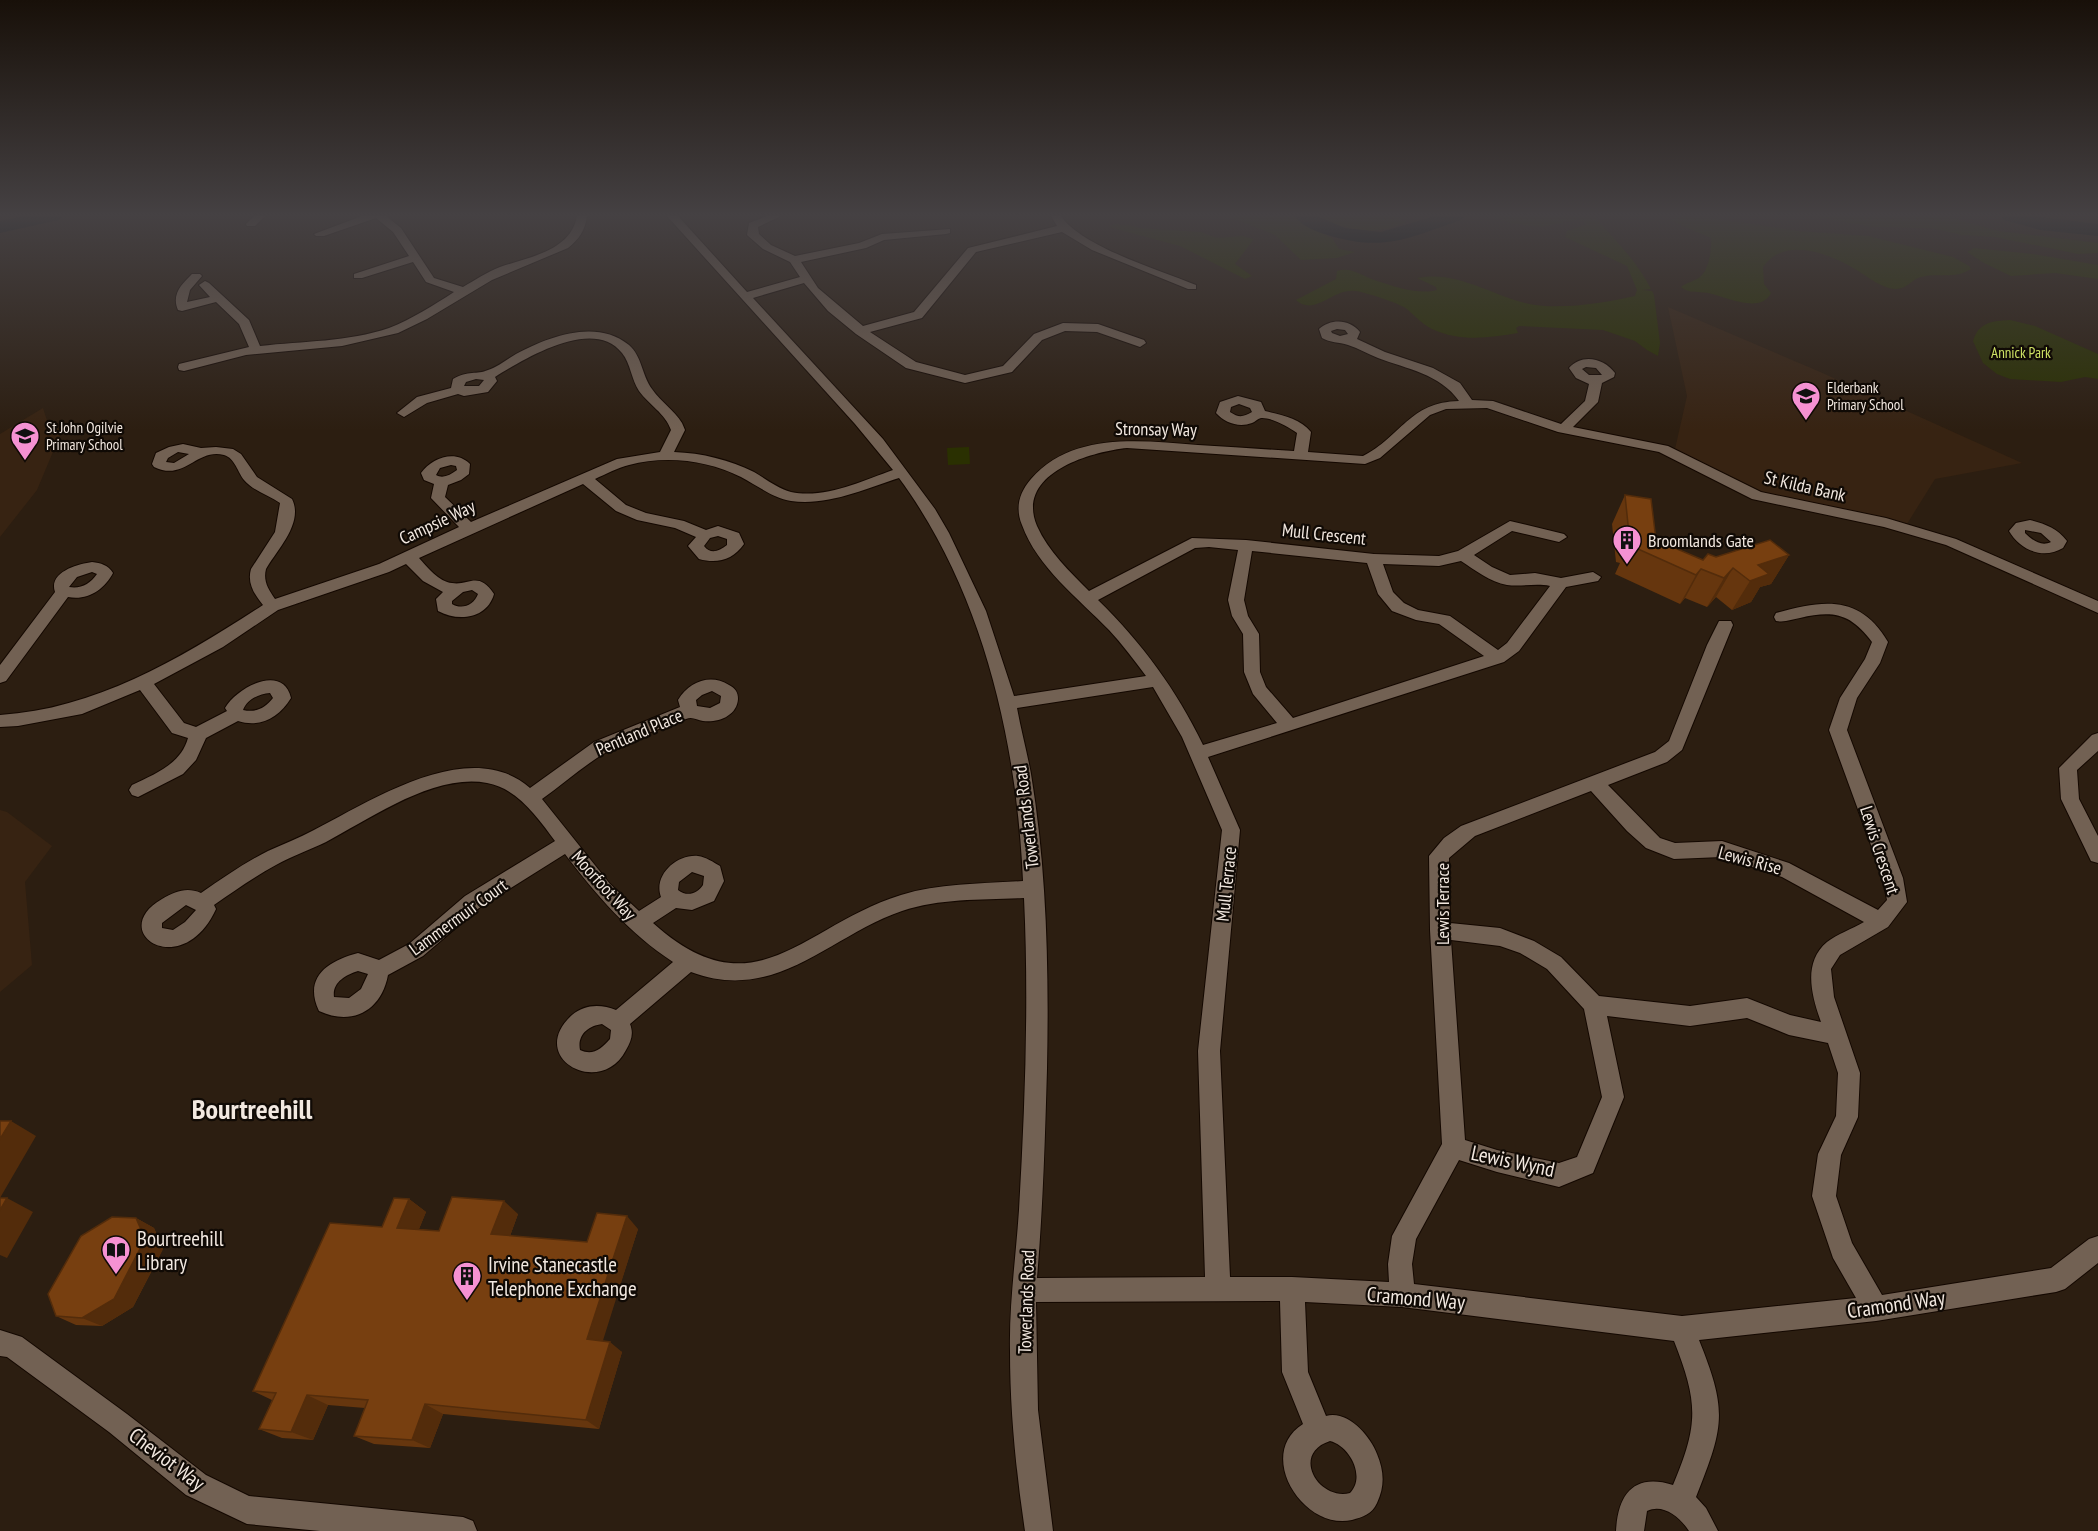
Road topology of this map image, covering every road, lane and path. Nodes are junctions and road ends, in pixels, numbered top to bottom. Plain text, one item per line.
1 (189, 287) edge
2 (208, 287) edge
3 (452, 287) edge
4 (473, 287) edge
5 (737, 287) edge
6 (776, 287) edge
7 (814, 287) edge
8 (941, 287) edge
9 (466, 292) junction
10 (745, 296) junction
11 (219, 298) junction
12 (860, 331) junction
13 (1348, 340) dead end
14 (1140, 343) dead end
15 (256, 350) junction
16 (184, 367) dead end
17 (1596, 381) dead end
18 (1467, 403) junction
19 (404, 413) dead end
20 (1259, 414) dead end
21 (1413, 423) joint
22 (1563, 429) junction
23 (196, 455) dead end
24 (666, 455) junction
25 (1300, 456) junction
26 (902, 472) junction
27 (585, 478) junction
28 (442, 482) dead end
29 (469, 528) junction
30 (705, 535) dead end
31 (1559, 537) dead end
32 (1246, 545) junction
33 (2037, 547) dead end
34 (1463, 555) junction
35 (409, 557) junction
36 (1374, 559) junction
37 (2022, 572) junction
38 (1593, 577) dead end
39 (1561, 583) junction
40 (452, 590) dead end
41 (64, 591) dead end
42 (1089, 598) junction
43 (272, 606) junction
44 (2098, 608) edge
45 (1782, 617) dead end
46 (1725, 625) dead end
47 (1497, 658) junction
48 (0, 677) edge
49 (1158, 680) junction
50 (143, 682) junction
51 (1007, 703) junction
52 (690, 710) dead end
53 (237, 714) dead end
54 (0, 721) edge
55 (1289, 726) junction
56 (198, 734) junction
57 (2098, 740) edge
58 (1198, 753) junction
59 (1596, 784) junction
60 (138, 790) dead end
61 (530, 798) junction
62 (566, 844) junction
63 (2098, 855) edge
64 (1034, 889) junction
65 (673, 898) dead end
66 (203, 902) dead end
67 (1881, 921) junction
68 (638, 922) junction
69 (1440, 930) junction
70 (688, 962) junction
71 (379, 970) dead end
72 (1594, 1005) junction
73 (618, 1021) dead end
74 (1835, 1035) junction
75 (1454, 1146) junction
76 (2098, 1248) edge
77 (1292, 1289) junction
78 (1024, 1290) junction
79 (1218, 1291) junction
80 (1402, 1295) junction
81 (1876, 1308) junction
82 (1682, 1329) junction
83 (0, 1343) edge
84 (1318, 1429) dead end
85 (1680, 1502) junction
86 (463, 1531) edge
87 (1039, 1531) edge
88 (1630, 1531) edge
89 (1704, 1531) edge

1 - 11 street
2 - 11 street
3 - 9 street
4 - 9 street
5 - 10 street, Towerlands Road
6 - 10 street
7 - 12 street
8 - 12 street
9 - 15 street
10 - 26 street, Towerlands Road
11 - 15 street
12 - 14 street
13 - 18 street
15 - 16 street
17 - 22 street
18 - 21 street, St Kilda Bank
18 - 22 street, St Kilda Bank
19 - 24 street
20 - 25 street
21 - 25 street, Stronsay Way
22 - 37 street, St Kilda Bank
23 - 43 street
24 - 26 street, Campsie Way
24 - 27 street, Campsie Way
25 - 42 street, Stronsay Way
26 - 51 street, Towerlands Road
27 - 29 street, Campsie Way
27 - 30 street
28 - 29 street
29 - 35 street, Campsie Way
31 - 34 street, Mull Crescent
32 - 36 street, Mull Crescent
32 - 42 street, Mull Crescent
32 - 55 street
33 - 37 street
34 - 36 street, Mull Crescent
34 - 39 street
35 - 40 street
35 - 43 street, Campsie Way
36 - 47 street
37 - 44 street, St Kilda Bank
38 - 39 street
39 - 47 street
41 - 48 street
42 - 49 street, Stronsay Way
43 - 50 street, Campsie Way
45 - 67 street, Lewis Crescent
46 - 59 street, Lewis Terrace
47 - 55 street
49 - 51 street
49 - 58 street, Stronsay Way
50 - 54 street, Campsie Way
50 - 56 street
51 - 64 street, Towerlands Road
52 - 61 street, Pentland Place
53 - 56 street
55 - 58 street
56 - 60 street
57 - 63 street
58 - 79 street, Mull Terrace
59 - 67 street, Lewis Rise
59 - 69 street, Lewis Terrace
61 - 62 street, Moorfoot Way
61 - 66 street, Moorfoot Way
62 - 68 street, Moorfoot Way
62 - 71 street, Lammermuir Court
64 - 70 street, Moorfoot Way
64 - 78 street, Towerlands Road
65 - 68 street
67 - 74 street, Lewis Crescent
68 - 70 street, Moorfoot Way
69 - 72 street
69 - 75 street, Lewis Terrace
70 - 73 street
72 - 74 street
72 - 75 street, Lewis Wynd
74 - 81 street, Lewis Crescent
75 - 80 street
76 - 81 street, Cramond Way
77 - 79 street, Cramond Way
77 - 80 street, Cramond Way
77 - 84 street
78 - 79 street, Cramond Way
78 - 87 street, Towerlands Road
80 - 82 street, Cramond Way
81 - 82 street, Cramond Way
82 - 85 street
83 - 86 street, Cheviot Way
85 - 88 street
85 - 89 street

